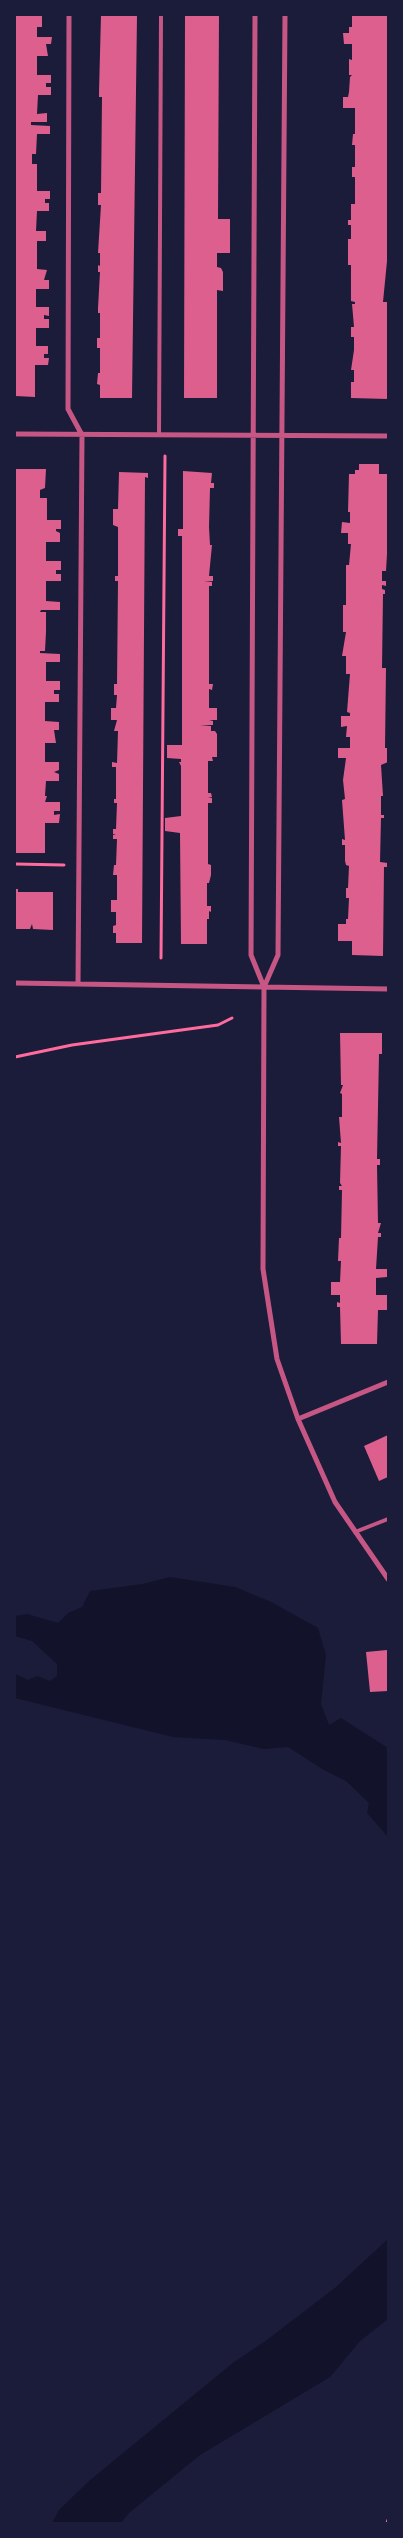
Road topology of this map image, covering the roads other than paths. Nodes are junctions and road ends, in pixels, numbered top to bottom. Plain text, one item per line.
1 (70, 15) edge
2 (161, 15) edge
3 (256, 15) edge
4 (285, 15) edge
5 (15, 434) edge
6 (82, 435) junction
7 (158, 436) junction
8 (388, 436) edge
9 (254, 437) junction
10 (282, 437) junction
11 (15, 984) edge
12 (78, 984) junction
13 (264, 987) junction
14 (388, 989) edge
15 (388, 1382) edge
16 (298, 1420) junction
17 (388, 1519) edge
18 (355, 1532) junction
19 (388, 1579) edge

1 - 6 street
2 - 7 lane
3 - 9 street
4 - 10 street
5 - 6 street
6 - 7 street
6 - 12 street
7 - 9 street
8 - 10 street
9 - 10 street
9 - 13 street
10 - 13 street
11 - 12 street
12 - 13 street
13 - 14 street
13 - 16 street
15 - 16 street
16 - 18 street
17 - 18 lane
18 - 19 street

